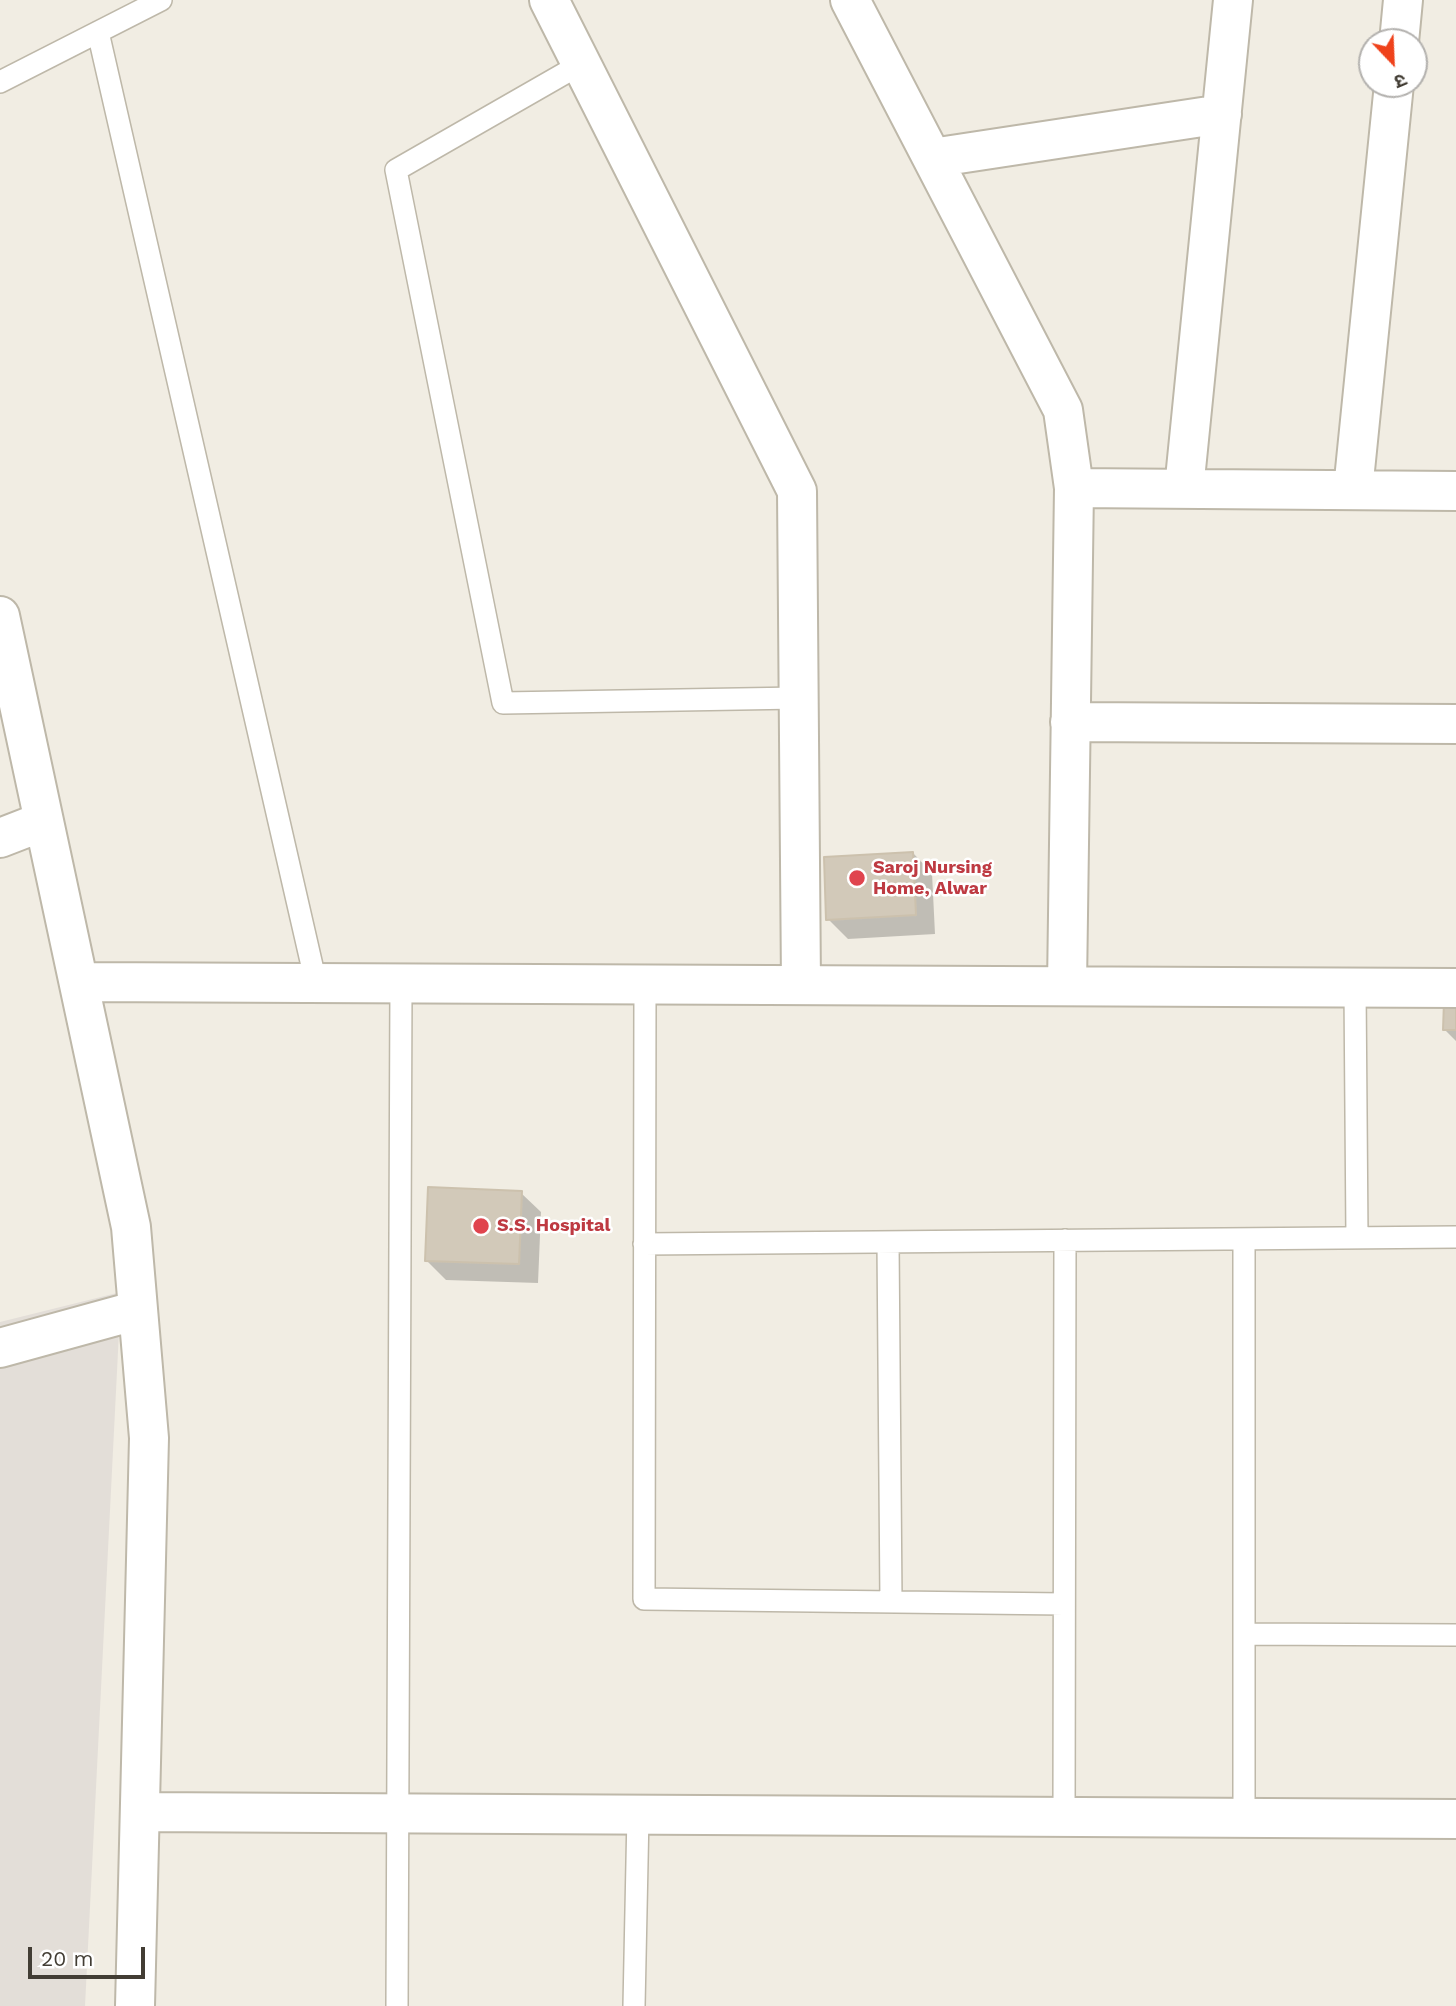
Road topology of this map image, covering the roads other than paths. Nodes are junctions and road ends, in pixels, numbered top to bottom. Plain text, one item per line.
1 (161, 0) edge
2 (549, 0) edge
3 (850, 0) edge
4 (1233, 0) edge
5 (1403, 0) edge
6 (1400, 28) edge
7 (98, 32) junction
8 (581, 64) junction
9 (0, 82) edge
10 (1393, 98) edge
11 (1222, 114) junction
12 (932, 158) junction
13 (1074, 488) junction
14 (1184, 489) junction
15 (1353, 490) junction
16 (1456, 491) edge
17 (0, 615) edge
18 (798, 698) junction
19 (1070, 722) junction
20 (1456, 724) edge
21 (44, 821) junction
22 (0, 838) edge
23 (79, 982) junction
24 (316, 983) junction
25 (401, 984) junction
26 (645, 985) junction
27 (801, 985) junction
28 (1067, 986) junction
29 (1355, 988) junction
30 (1456, 988) edge
31 (1456, 1237) edge
32 (1357, 1238) junction
33 (1244, 1239) junction
34 (1065, 1240) junction
35 (888, 1242) junction
36 (644, 1244) junction
37 (138, 1310) junction
38 (0, 1348) edge
39 (891, 1602) junction
40 (1065, 1604) junction
41 (1245, 1634) junction
42 (1456, 1635) edge
43 (140, 1812) junction
44 (398, 1813) junction
45 (638, 1814) junction
46 (1064, 1817) junction
47 (1244, 1818) junction
48 (1456, 1819) edge
49 (135, 2006) edge
50 (397, 2006) edge
51 (634, 2006) edge

1 - 7 lane
2 - 8 street
3 - 12 street
4 - 11 street
5 - 6 street
7 - 9 lane
7 - 24 lane
8 - 18 street
8 - 18 lane
10 - 15 street
11 - 12 street
11 - 14 street
12 - 13 street
13 - 14 street
13 - 19 street
14 - 15 street
15 - 16 street
17 - 21 street
18 - 27 street
19 - 20 street
19 - 28 street
21 - 22 street
21 - 23 street
23 - 24 street
23 - 37 street
24 - 25 street
25 - 26 street
25 - 44 lane
26 - 27 street
26 - 36 lane
27 - 28 street
28 - 29 street
29 - 30 street
29 - 32 lane
31 - 32 lane
32 - 33 lane
33 - 34 lane
33 - 41 lane
34 - 35 lane
34 - 40 lane
35 - 36 lane
35 - 39 lane
36 - 39 lane
37 - 38 street
37 - 43 street
39 - 40 lane
40 - 46 lane
41 - 42 lane
41 - 47 lane
43 - 44 street
43 - 49 street
44 - 45 street
44 - 50 lane
45 - 46 street
45 - 51 lane
46 - 47 street
47 - 48 street

